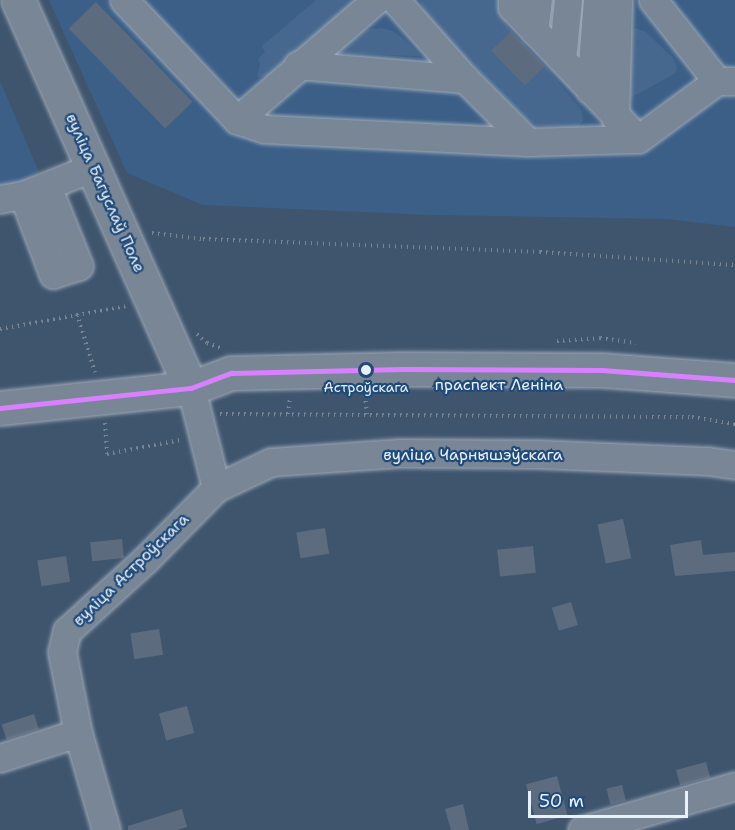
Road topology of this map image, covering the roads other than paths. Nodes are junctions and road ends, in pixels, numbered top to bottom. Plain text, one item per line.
1 (18, 0) edge
2 (124, 0) edge
3 (376, 0) edge
4 (395, 0) edge
5 (512, 0) edge
6 (538, 0) edge
7 (568, 0) edge
8 (597, 0) edge
9 (618, 0) edge
10 (653, 0) edge
11 (534, 31) junction
12 (562, 59) junction
13 (298, 65) junction
14 (465, 79) junction
15 (726, 81) edge
16 (590, 90) junction
17 (615, 117) junction
18 (237, 120) junction
19 (638, 139) junction
20 (528, 142) junction
21 (94, 167) junction
22 (23, 193) edge
23 (735, 380) edge
24 (191, 388) junction
25 (735, 399) edge
26 (0, 408) edge
27 (735, 465) edge
28 (216, 488) junction
29 (78, 734) junction
30 (0, 758) edge
31 (735, 786) edge
32 (625, 824) edge
33 (106, 830) edge
34 (582, 830) edge

1 - 21 main road, вуліца Багуслаў Поле
2 - 18 street
3 - 13 street
4 - 14 street
5 - 11 street
6 - 11 street
7 - 12 street
8 - 16 street
9 - 17 street
10 - 15 street
11 - 12 street
12 - 16 street
13 - 14 street
13 - 18 street
14 - 20 street
15 - 19 street
16 - 17 street
17 - 19 street
18 - 20 street
19 - 20 street
21 - 22 street
21 - 24 main road, вуліца Багуслаў Поле
23 - 24 main road, праспект Леніна
24 - 25 main road, праспект Леніна
24 - 26 main road, праспект Леніна
24 - 28 street
27 - 28 street, вуліца Чарнышэўскага
28 - 29 street, вуліца Астроўскага
29 - 30 street
29 - 33 street, вуліца Астроўскага
31 - 32 street
32 - 34 street

